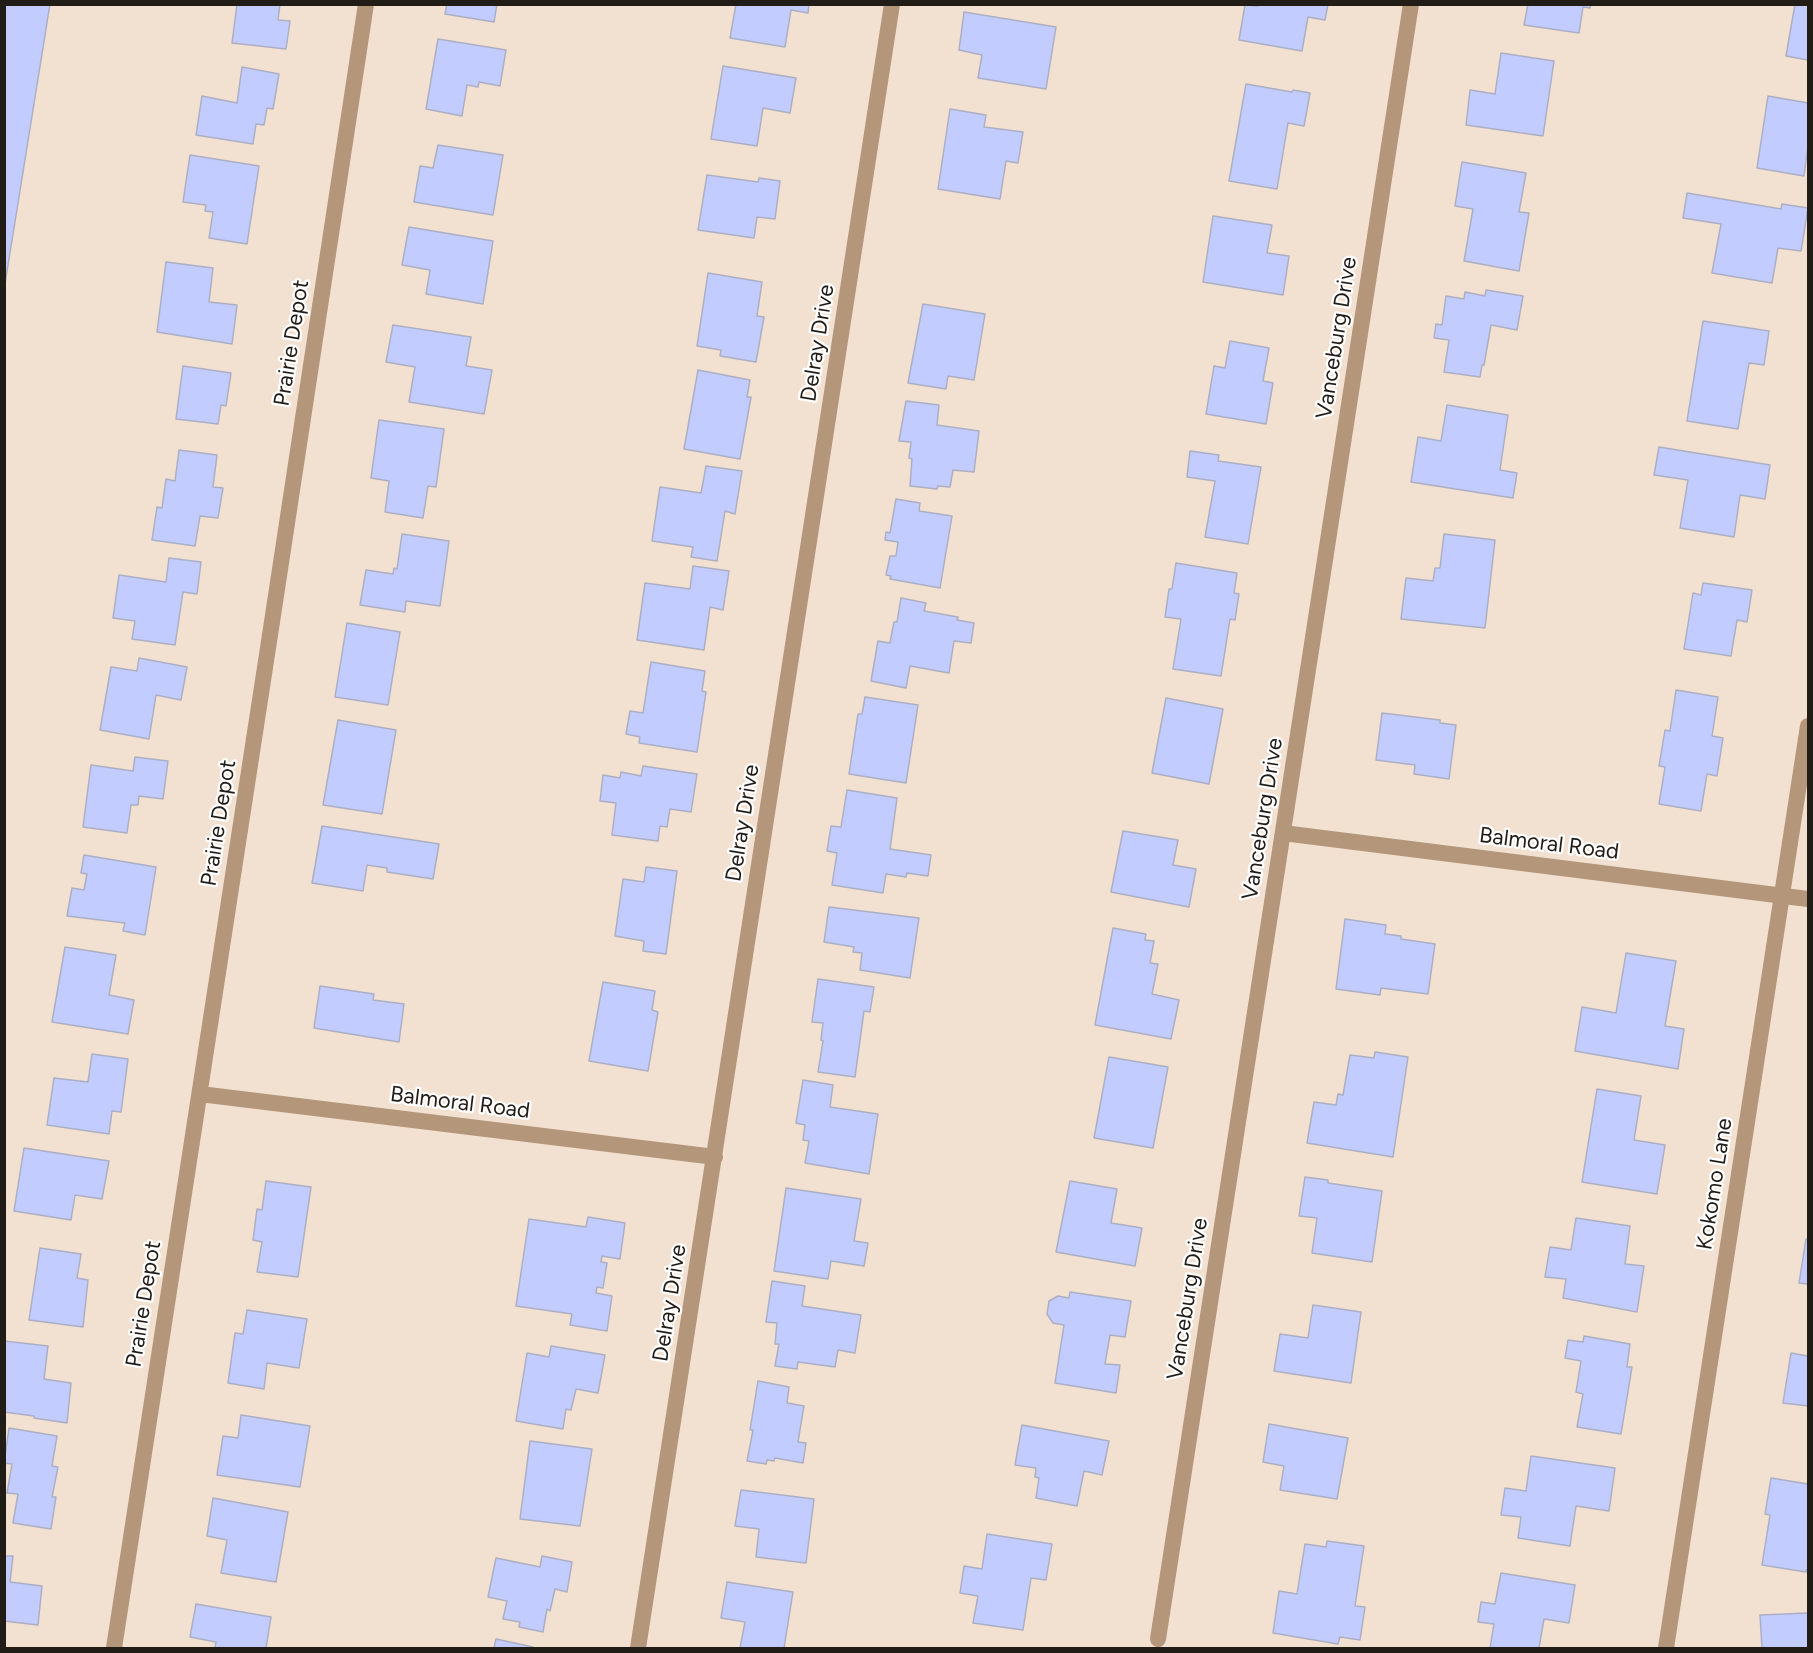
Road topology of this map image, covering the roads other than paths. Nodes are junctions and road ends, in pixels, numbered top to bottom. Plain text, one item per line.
1 (366, 4) edge
2 (892, 4) edge
3 (1411, 4) edge
4 (1809, 726) edge
5 (1283, 833) junction
6 (1782, 896) junction
7 (1809, 899) edge
8 (200, 1094) junction
9 (715, 1157) junction
10 (1158, 1639) dead end
11 (114, 1648) edge
12 (638, 1648) edge
13 (1666, 1648) edge

1 - 8 street, Prairie Depot
2 - 9 street, Delray Drive
3 - 5 street, Vanceburg Drive
4 - 6 street, Kokomo Lane
5 - 6 street, Balmoral Road
5 - 10 street, Vanceburg Drive
6 - 7 street, Balmoral Road
6 - 13 street, Kokomo Lane
8 - 9 street, Balmoral Road
8 - 11 street, Prairie Depot
9 - 12 street, Delray Drive

